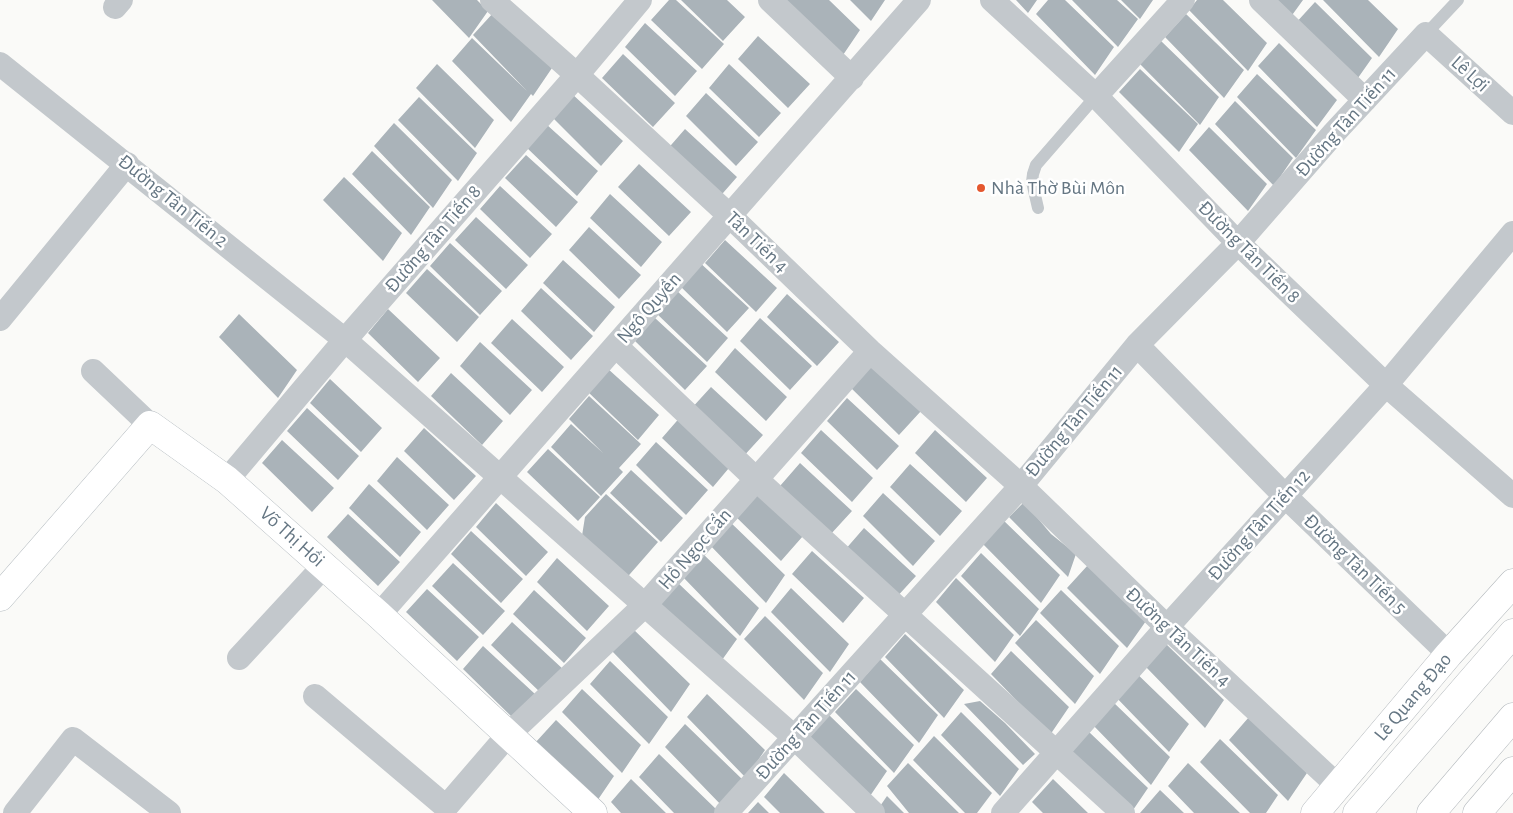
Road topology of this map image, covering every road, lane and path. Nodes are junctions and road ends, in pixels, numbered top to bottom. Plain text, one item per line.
1 (492, 0) edge
2 (640, 0) edge
3 (770, 0) edge
4 (919, 0) edge
5 (992, 0) edge
6 (1183, 0) edge
7 (1261, 0) edge
8 (1458, 0) edge
9 (1426, 34) junction
10 (0, 64) edge
11 (578, 75) junction
12 (852, 78) junction
13 (1096, 96) junction
14 (1365, 100) junction
15 (1513, 113) edge
16 (127, 164) junction
17 (1038, 208) dead end
18 (730, 216) junction
19 (1238, 243) junction
20 (1510, 243) edge
21 (0, 319) edge
22 (345, 340) junction
23 (1137, 345) junction
24 (616, 346) junction
25 (870, 351) junction
26 (93, 371) dead end
27 (1386, 385) junction
28 (150, 425) junction
29 (500, 478) junction
30 (756, 479) junction
31 (227, 480) junction
32 (1021, 486) junction
33 (1285, 496) junction
34 (1513, 496) edge
35 (324, 566) junction
36 (1513, 584) edge
37 (0, 597) edge
38 (645, 605) junction
39 (379, 615) junction
40 (904, 615) junction
41 (1166, 626) junction
42 (1513, 633) edge
43 (1449, 654) junction
44 (239, 658) dead end
45 (315, 696) dead end
46 (1513, 717) edge
47 (508, 735) junction
48 (794, 737) junction
49 (1057, 751) junction
50 (1513, 771) edge
51 (1338, 786) junction
52 (447, 810) edge
53 (1436, 811) edge
54 (15, 813) edge
55 (169, 813) edge
56 (593, 813) edge
57 (726, 813) edge
58 (873, 813) edge
59 (1003, 813) edge
60 (1123, 813) edge
61 (1315, 813) edge
62 (1357, 813) edge
63 (1477, 813) edge

1 - 11 street, Tân Tiến 4
2 - 11 street, Đường Tân Tiến 8
3 - 12 street
4 - 12 street, Ngô Quyền
5 - 13 street, Đường Tân Tiến 8
6 - 13 street
7 - 14 street
8 - 9 lane
9 - 14 street, Đường Tân Tiến 11
9 - 15 street, Lê Lợi
10 - 16 street, Đường Tân Tiến 2
11 - 18 street, Tân Tiến 4
11 - 22 street, Đường Tân Tiến 8
12 - 18 street, Ngô Quyền
13 - 17 lane
13 - 19 street, Đường Tân Tiến 8
14 - 19 street, Đường Tân Tiến 11
16 - 21 street
16 - 22 street, Đường Tân Tiến 2
18 - 24 street, Ngô Quyền
18 - 25 street, Tân Tiến 4
19 - 23 street, Đường Tân Tiến 11
19 - 27 street, Đường Tân Tiến 8
20 - 27 street, Đường Tân Tiến 12
22 - 29 street, Đường Tân Tiến 2
22 - 31 street, Đường Tân Tiến 8
23 - 32 street, Đường Tân Tiến 11
23 - 33 street, Đường Tân Tiến 5
24 - 29 street, Ngô Quyền
24 - 30 street
25 - 30 street, Hồ Ngọc Cẩn
25 - 32 street, Tân Tiến 4
26 - 28 street
27 - 33 street, Đường Tân Tiến 12
27 - 34 street, Đường Tân Tiến 8
28 - 31 main road, Võ Thị Hồi
28 - 37 main road
29 - 38 street, Đường Tân Tiến 2
29 - 39 street, Ngô Quyền
30 - 38 street, Hồ Ngọc Cẩn
30 - 40 street
31 - 35 main road, Võ Thị Hồi
32 - 40 street, Đường Tân Tiến 11
32 - 41 street, Đường Tân Tiến 4
33 - 41 street, Đường Tân Tiến 12
33 - 43 street, Đường Tân Tiến 5
35 - 39 main road, Võ Thị Hồi
35 - 44 street
36 - 43 main road, Lê Quang Đạo
38 - 47 street, Hồ Ngọc Cẩn
38 - 48 street, Đường Tân Tiến 2
39 - 47 main road, Võ Thị Hồi
40 - 48 street, Đường Tân Tiến 11
40 - 49 street
41 - 49 street, Đường Tân Tiến 12
41 - 51 street, Đường Tân Tiến 4
42 - 62 main road, Lê Quang Đạo
43 - 51 main road, Lê Quang Đạo
45 - 52 street
46 - 53 main road
47 - 52 street, Hồ Ngọc Cẩn
47 - 56 main road, Võ Thị Hồi
48 - 57 street, Đường Tân Tiến 11
48 - 58 street, Đường Tân Tiến 2
49 - 59 street, Đường Tân Tiến 12
49 - 60 street
50 - 63 main road
51 - 61 main road, Lê Quang Đạo
54 - 55 street

